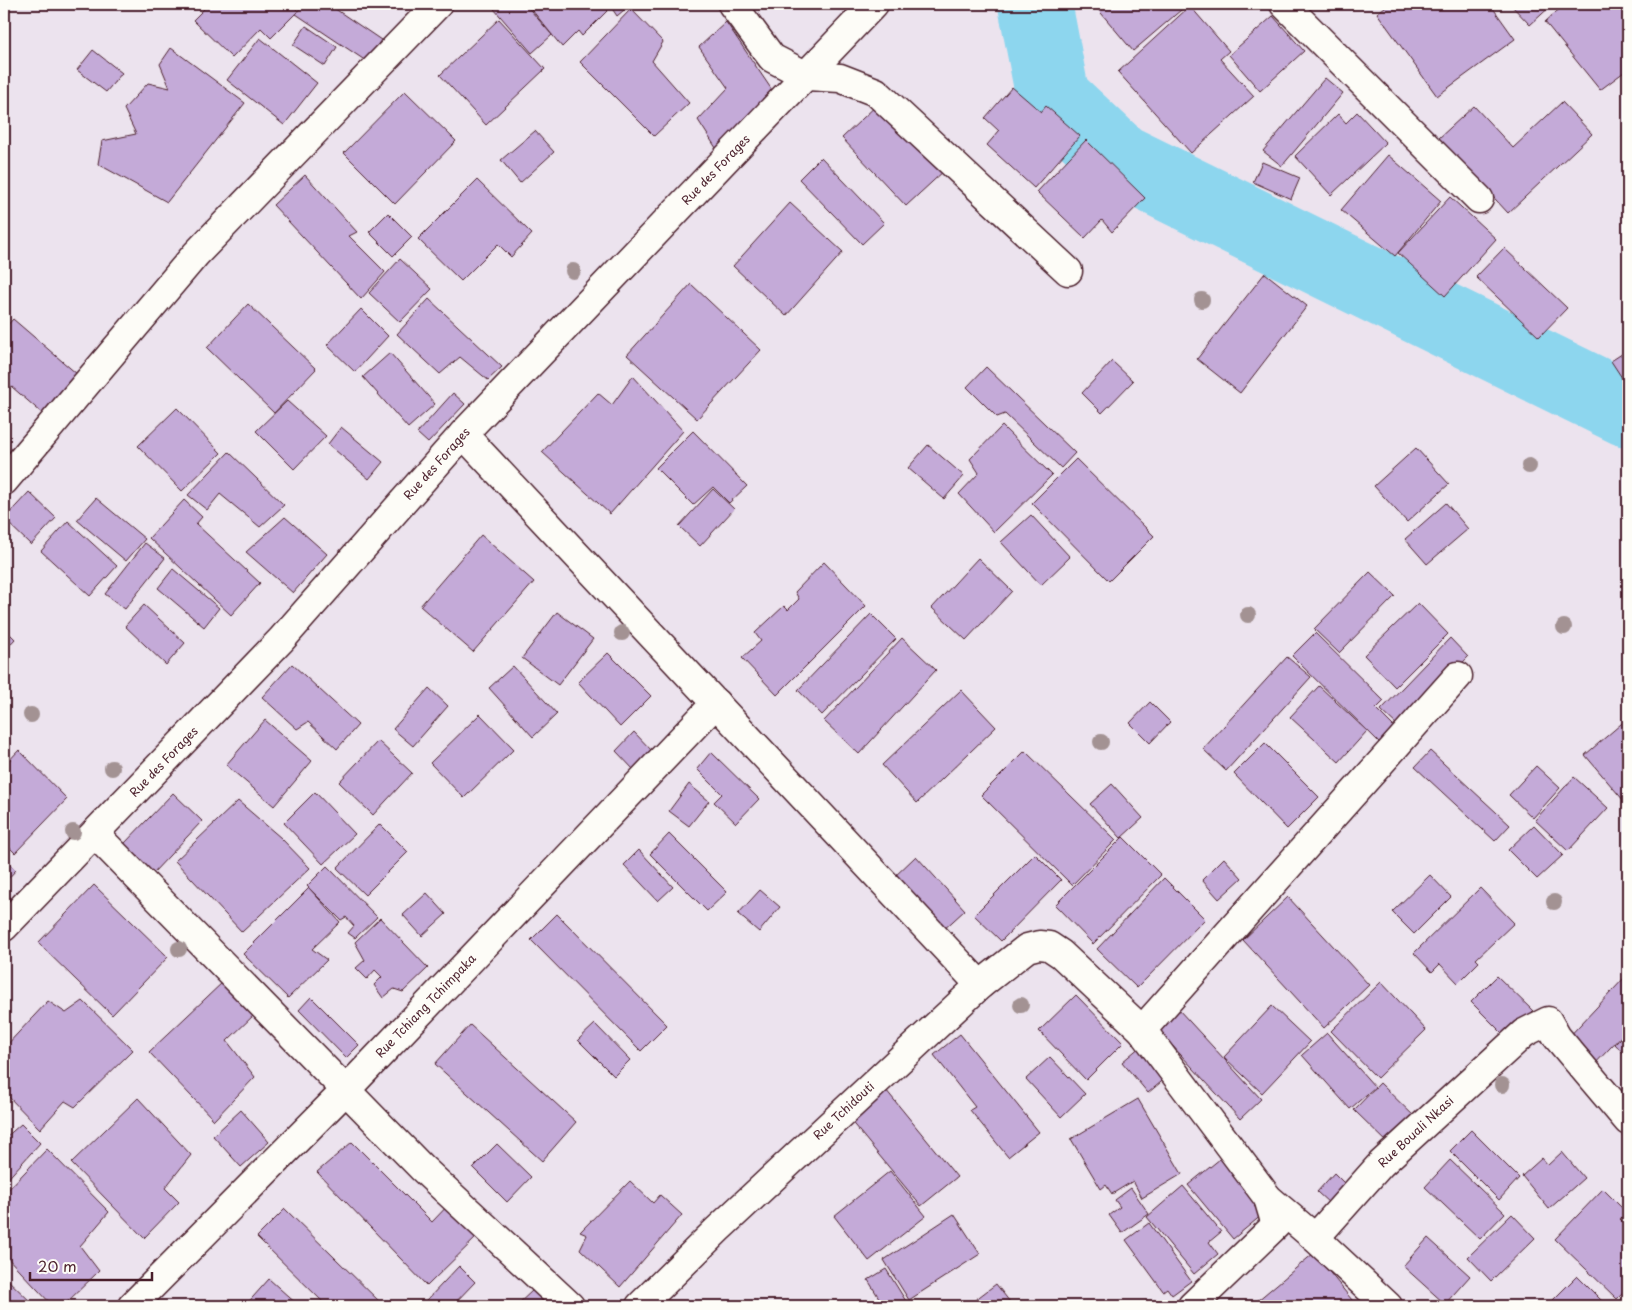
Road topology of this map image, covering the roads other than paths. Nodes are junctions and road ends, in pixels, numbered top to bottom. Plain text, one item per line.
1 (438, 4) edge
2 (732, 4) edge
3 (874, 4) edge
4 (1284, 4) edge
5 (807, 76) junction
6 (1479, 199) dead end
7 (1068, 271) dead end
8 (463, 434) junction
9 (4, 481) edge
10 (1458, 676) dead end
11 (716, 703) junction
12 (95, 834) junction
13 (4, 927) edge
14 (980, 985) junction
15 (1142, 1030) junction
16 (345, 1091) junction
17 (1628, 1121) edge
18 (1268, 1198) junction
19 (1315, 1238) junction
20 (132, 1306) edge
21 (570, 1306) edge
22 (640, 1306) edge
23 (1192, 1306) edge
24 (1388, 1306) edge

1 - 9 street
2 - 5 street
3 - 5 street, Rue des Forages
4 - 6 street
5 - 7 street
5 - 8 street, Rue des Forages
8 - 11 street
8 - 12 street, Rue des Forages
10 - 15 street
11 - 14 street
11 - 16 street, Rue Tchiang Tchimpaka
12 - 13 street, Rue des Forages
12 - 16 street
14 - 15 street, Rue Tchidouti
14 - 22 street, Rue Tchidouti
15 - 18 street
16 - 20 street, Rue Tchiang Tchimpaka
16 - 21 street
17 - 19 street, Rue Bouali Nkasi
18 - 19 street
18 - 23 street
19 - 24 street

